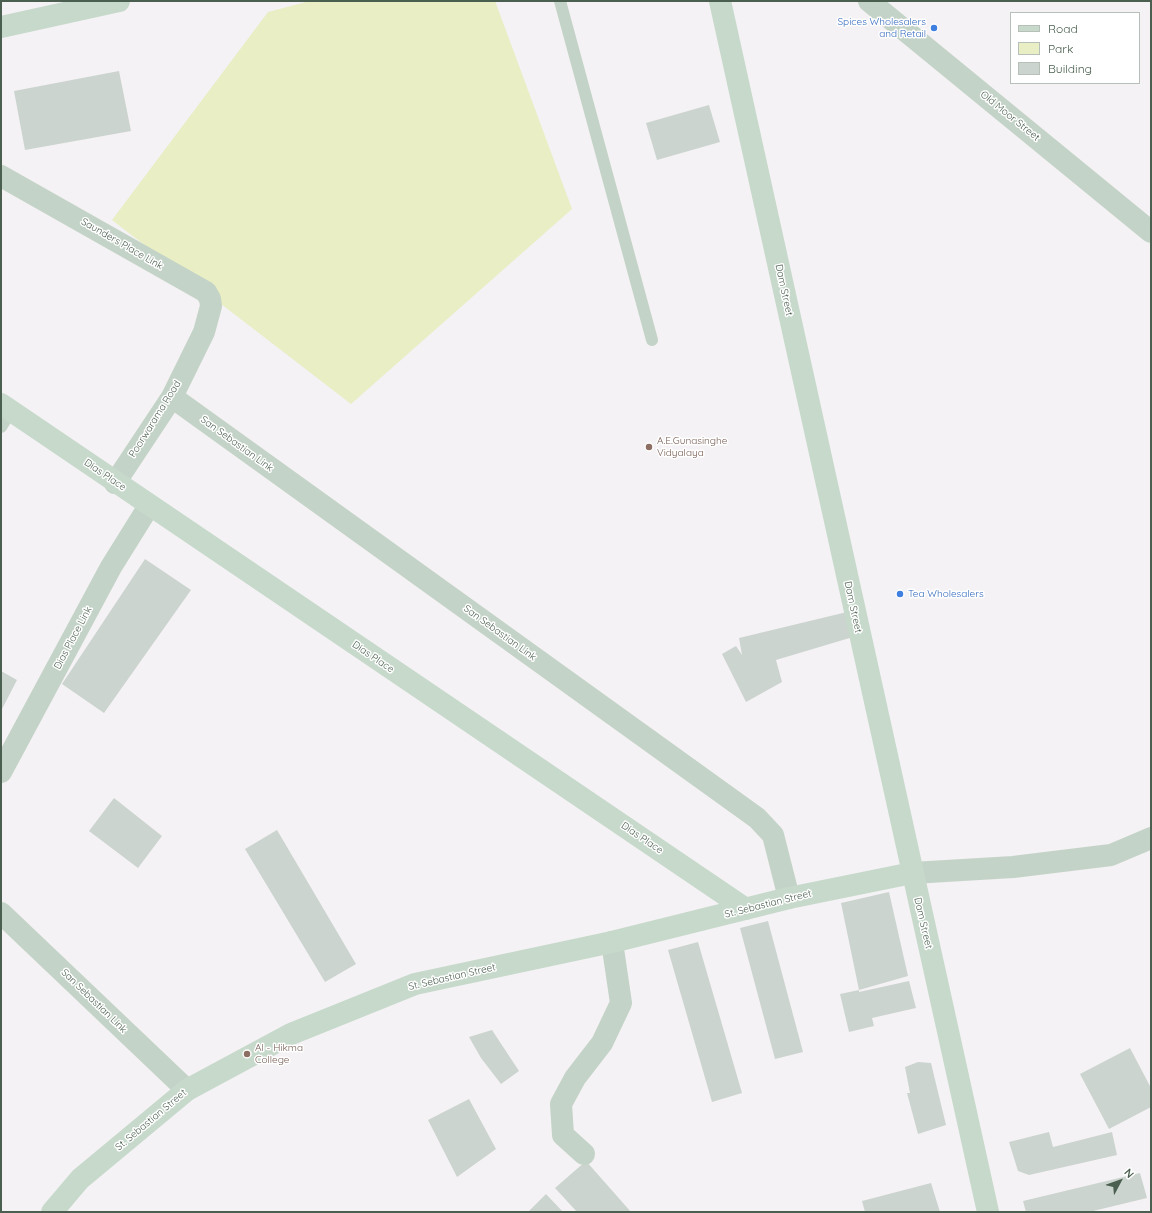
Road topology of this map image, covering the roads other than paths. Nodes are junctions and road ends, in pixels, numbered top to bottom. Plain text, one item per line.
1 (119, 1) edge
2 (560, 1) edge
3 (720, 1) edge
4 (869, 1) edge
5 (1, 27) edge
6 (1, 176) edge
7 (1151, 232) edge
8 (204, 332) joint
9 (652, 340) dead end
10 (172, 397) junction
11 (4, 414) edge
12 (115, 483) junction
13 (150, 506) junction
14 (1, 772) edge
15 (1151, 838) edge
16 (912, 873) junction
17 (789, 898) junction
18 (746, 909) junction
19 (1, 913) edge
20 (612, 942) junction
21 (187, 1090) junction
22 (584, 1154) dead end
23 (52, 1212) edge
24 (988, 1212) edge

1 - 5 street
2 - 9 lane
3 - 16 street, Dam Street
4 - 7 street, Old Moor Street
6 - 8 street, Saunders Place Link
8 - 10 street, Poorwarama Road
10 - 12 street, Poorwarama Road
10 - 17 street, San Sebastian Link
11 - 12 street, Dias Place
12 - 13 street, Dias Place
13 - 14 street, Dias Place Link
13 - 18 street, Dias Place
15 - 16 street
16 - 17 street, St. Sebastian Street
16 - 24 street, Dam Street
17 - 18 street, St. Sebastian Street
18 - 20 street, St. Sebastian Street
19 - 21 street, San Sebastian Link
20 - 21 street, St. Sebastian Street
20 - 22 street
21 - 23 street, St. Sebastian Street

